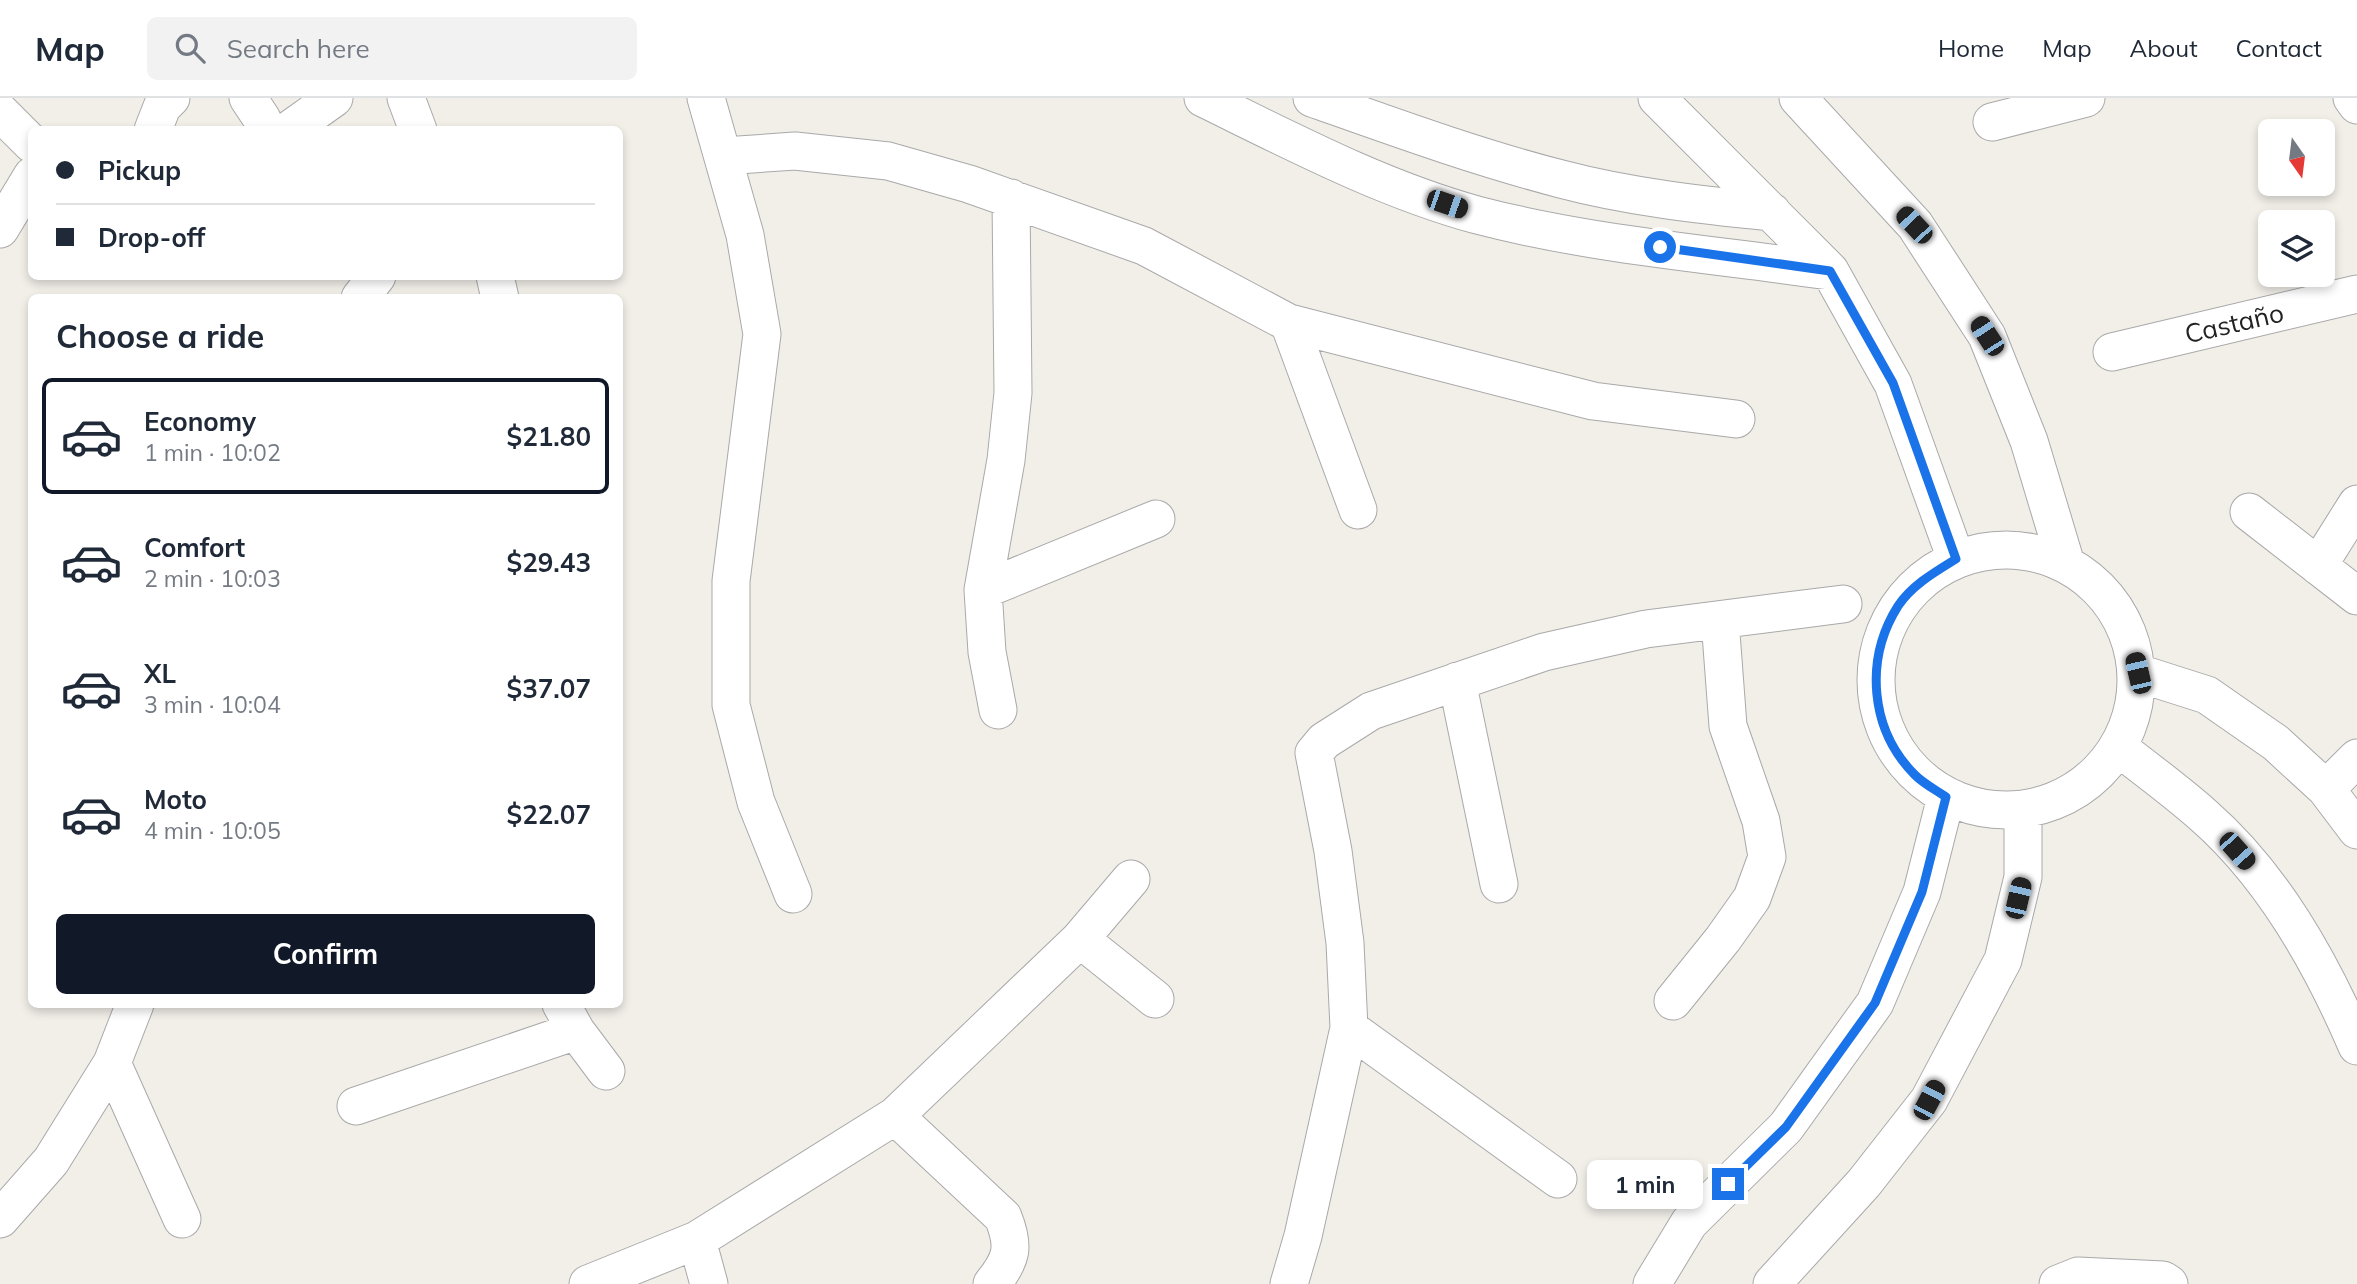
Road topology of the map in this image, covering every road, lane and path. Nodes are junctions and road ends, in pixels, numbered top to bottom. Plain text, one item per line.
1 (171, 98) edge
2 (247, 98) edge
3 (334, 98) edge
4 (406, 98) edge
5 (706, 98) edge
6 (1203, 98) edge
7 (1312, 98) edge
8 (1657, 98) edge
9 (1798, 98) edge
10 (2086, 98) edge
11 (2351, 98) edge
12 (2357, 106) edge
13 (0, 112) edge
14 (1992, 122) dead end
15 (155, 126) edge
16 (263, 126) edge
17 (295, 126) edge
18 (416, 126) edge
19 (28, 141) edge
20 (1461, 151) junction
21 (724, 156) junction
22 (28, 183) edge
23 (1580, 183) junction
24 (1011, 198) junction
25 (1447, 204) junction
26 (1772, 212) junction
27 (0, 229) edge
28 (1568, 235) junction
29 (1830, 271) junction
30 (374, 280) edge
31 (363, 294) edge
32 (2357, 294) edge
33 (1289, 323) junction
34 (2112, 352) dead end
35 (1736, 419) dead end
36 (2357, 504) edge
37 (1358, 510) dead end
38 (2249, 512) dead end
39 (1156, 519) dead end
40 (1956, 559) junction
41 (2066, 564) junction
42 (2318, 566) junction
43 (983, 590) junction
44 (2357, 596) edge
45 (1843, 604) dead end
46 (1720, 620) junction
47 (2138, 673) junction
48 (1457, 681) junction
49 (998, 709) dead end
50 (2119, 748) junction
51 (2357, 758) edge
52 (2326, 789) junction
53 (1946, 797) junction
54 (2022, 810) junction
55 (2357, 830) edge
56 (1131, 879) dead end
57 (1499, 884) dead end
58 (793, 894) dead end
59 (1080, 939) junction
60 (1155, 999) dead end
61 (1673, 1001) dead end
62 (133, 1008) edge
63 (568, 1018) edge
64 (1349, 1028) junction
65 (2357, 1046) edge
66 (112, 1063) junction
67 (606, 1071) dead end
68 (356, 1106) dead end
69 (895, 1116) junction
70 (1558, 1179) dead end
71 (0, 1219) edge
72 (182, 1219) dead end
73 (697, 1240) junction
74 (588, 1284) edge
75 (709, 1284) edge
76 (992, 1284) edge
77 (1289, 1284) edge
78 (1652, 1284) edge
79 (1772, 1284) edge
80 (2058, 1284) edge
81 (2169, 1284) edge

1 - 15 street
2 - 16 street
3 - 17 street
4 - 18 street
5 - 21 street
6 - 25 street
7 - 20 street
8 - 26 street
9 - 41 street
10 - 14 street
11 - 12 street
13 - 19 street
20 - 23 street
20 - 25 street
21 - 24 street
21 - 58 street
22 - 27 street
23 - 26 street
23 - 28 street
24 - 33 street
24 - 43 street
25 - 28 street
26 - 29 street
28 - 29 street
29 - 40 street
30 - 31 street
32 - 34 street, Castaño
33 - 35 street
33 - 37 street
36 - 42 street
38 - 42 street
39 - 43 street
40 - 41 street
40 - 53 street
41 - 47 street
42 - 44 street
43 - 49 street
45 - 46 street
46 - 48 street
46 - 61 street
47 - 50 street
47 - 52 street
48 - 57 street
48 - 64 street
50 - 54 street
50 - 65 street
51 - 52 street
52 - 55 street
53 - 54 street
53 - 78 street
54 - 79 street
56 - 59 street
59 - 60 street
59 - 69 street
62 - 66 street
63 - 67 street
63 - 68 street
64 - 70 street
64 - 77 street
66 - 71 street
66 - 72 street
69 - 73 street
69 - 76 street
73 - 74 street
73 - 75 street
80 - 81 street

